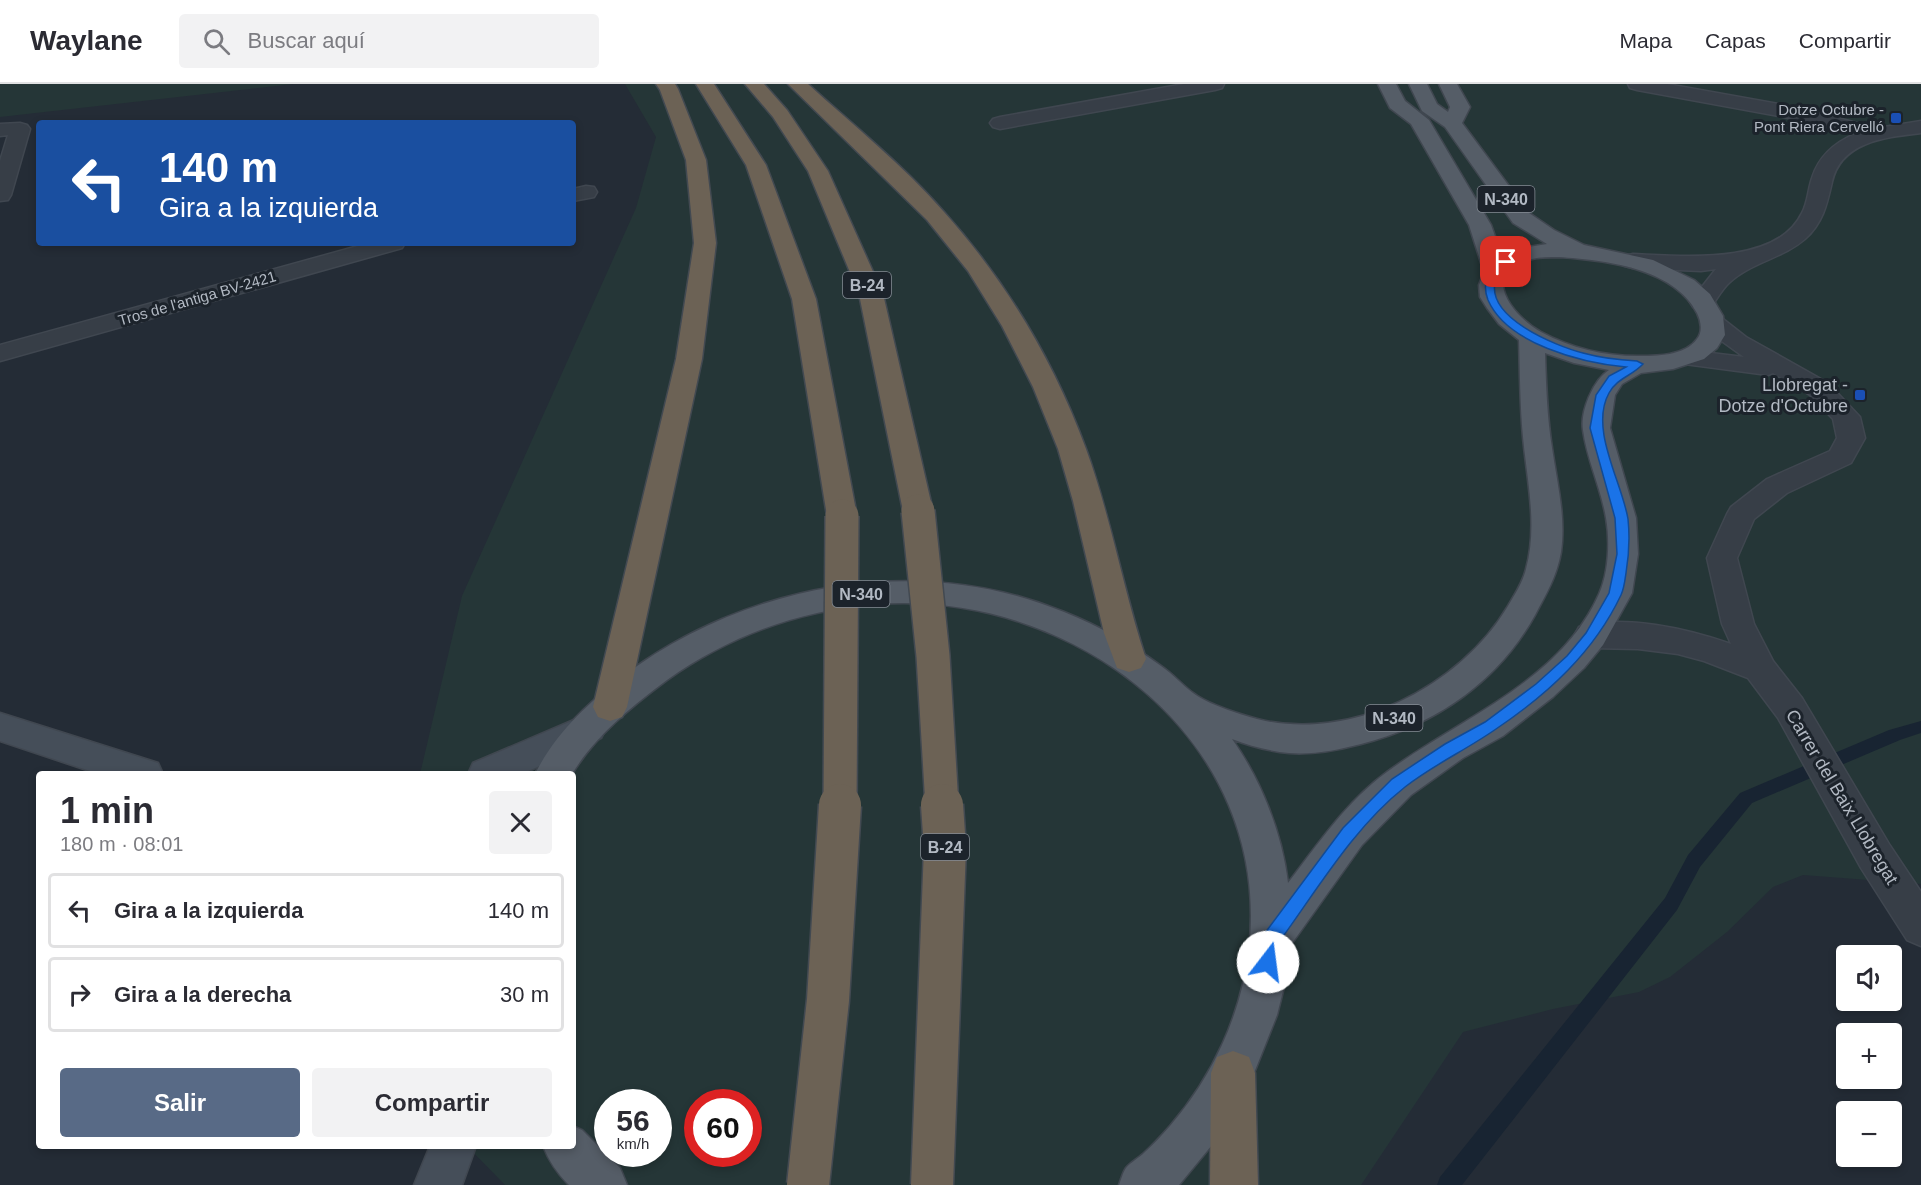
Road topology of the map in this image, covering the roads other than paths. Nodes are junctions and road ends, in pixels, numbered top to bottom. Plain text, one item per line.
1 (706, 84) edge
2 (754, 84) edge
3 (797, 84) edge
4 (1215, 84) edge
5 (1387, 84) edge
6 (1418, 84) edge
7 (1448, 84) edge
8 (1637, 84) edge
9 (667, 86) edge
10 (1424, 113) junction
11 (1000, 123) dead end
12 (1452, 123) junction
13 (1921, 127) edge
14 (0, 130) edge
15 (1875, 134) junction
16 (0, 195) edge
17 (383, 246) edge
18 (1582, 251) junction
19 (1754, 258) junction
20 (1632, 261) junction
21 (1495, 271) junction
22 (1708, 313) junction
23 (1532, 337) junction
24 (0, 353) edge
25 (1686, 358) junction
26 (1637, 364) junction
27 (1788, 369) junction
28 (1591, 636) junction
29 (1129, 659) junction
30 (1760, 669) junction
31 (1185, 706) junction
32 (599, 718) junction
33 (0, 727) edge
34 (136, 771) edge
35 (492, 771) edge
36 (554, 771) edge
37 (1921, 927) edge
38 (1271, 939) junction
39 (1233, 1073) junction
40 (452, 1149) edge
41 (568, 1149) edge
42 (438, 1185) edge
43 (603, 1185) edge
44 (808, 1185) edge
45 (932, 1185) edge
46 (1143, 1185) edge
47 (1234, 1185) edge

1 - 44 highway, bridge
2 - 45 highway, B-24, bridge
3 - 29 highway
4 - 11 street
5 - 10 main road
6 - 10 main road, N-340
7 - 12 main road
8 - 15 street
9 - 32 highway
10 - 12 main road, N-340
10 - 21 main road, N-340
12 - 18 main road, N-340
13 - 15 street
14 - 16 street
15 - 19 street
17 - 24 street, Tros de l'antiga BV-2421
18 - 20 main road, N-340
18 - 21 main road, N-340
19 - 20 street
19 - 22 street
20 - 22 main road, N-340
21 - 23 main road, N-340
22 - 25 main road, N-340
22 - 27 street, Carrer del Baix Llobregat
23 - 26 main road, N-340
23 - 31 main road, N-340
25 - 26 main road, N-340
25 - 27 street, Carrer del Baix Llobregat
26 - 28 main road, N-340
27 - 30 street, Carrer del Baix Llobregat
28 - 30 street, Carrer del Baix Llobregat
28 - 38 main road, N-340
29 - 31 main road, N-340
29 - 32 main road, N-340
30 - 37 street, Carrer del Baix Llobregat
31 - 38 main road, N-340
32 - 35 main road
32 - 36 main road, N-340
33 - 34 main road
38 - 39 main road, N-340
39 - 46 main road, N-340
39 - 47 highway
40 - 42 main road
41 - 43 main road

